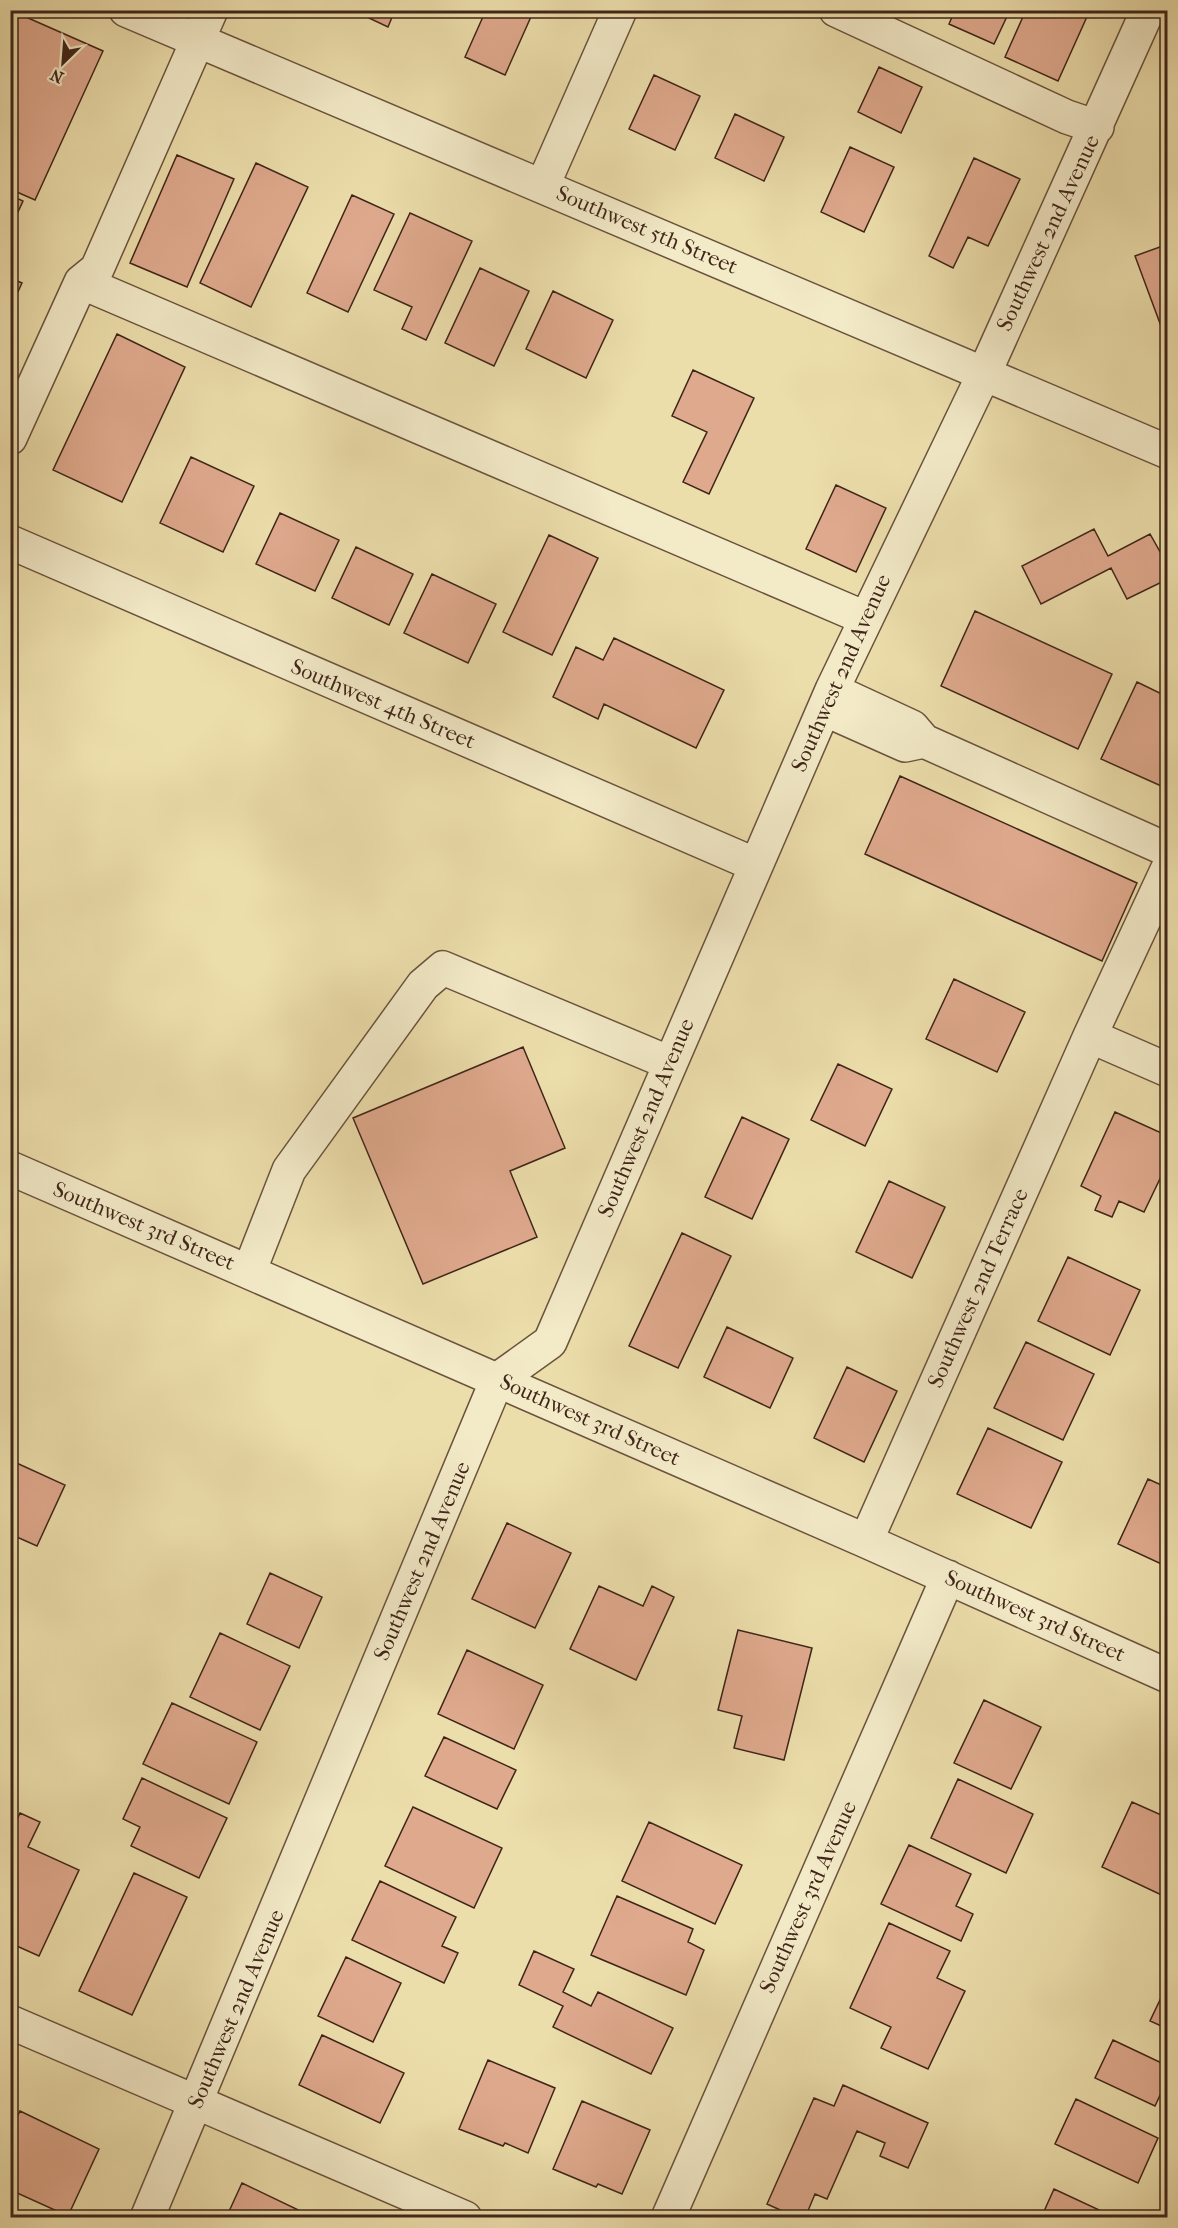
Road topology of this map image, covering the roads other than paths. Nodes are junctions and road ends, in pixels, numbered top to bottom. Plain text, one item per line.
1 (126, 10) edge
2 (211, 10) edge
3 (620, 10) edge
4 (836, 10) edge
5 (1148, 10) edge
6 (197, 40) junction
7 (1097, 127) junction
8 (543, 185) junction
9 (81, 282) junction
10 (983, 376) junction
11 (10, 438) edge
12 (1167, 452) edge
13 (10, 542) edge
14 (865, 618) junction
15 (828, 700) junction
16 (1167, 850) edge
17 (756, 864) junction
18 (1167, 868) edge
19 (1090, 1036) junction
20 (670, 1063) junction
21 (1167, 1070) edge
22 (10, 1168) edge
23 (249, 1272) junction
24 (497, 1380) junction
25 (866, 1541) junction
26 (948, 1577) junction
27 (1167, 1676) edge
28 (10, 2022) edge
29 (198, 2101) junction
30 (147, 2217) edge
31 (465, 2217) edge
32 (668, 2217) edge

1 - 6 street, Southwest 5th Street
2 - 6 street
3 - 8 street
4 - 7 street
5 - 7 street, Southwest 2nd Avenue
6 - 8 street, Southwest 5th Street
6 - 9 street
7 - 10 street, Southwest 2nd Avenue
8 - 10 street, Southwest 5th Street
9 - 11 street
9 - 14 street
10 - 12 street, Southwest 5th Street
10 - 14 street, Southwest 2nd Avenue
13 - 17 street, Southwest 4th Street
14 - 15 street, Southwest 2nd Avenue
15 - 16 street
15 - 17 street, Southwest 2nd Avenue
17 - 20 street, Southwest 2nd Avenue
18 - 19 street, Southwest 2nd Terrace
19 - 21 street
19 - 25 street, Southwest 2nd Terrace
20 - 23 street
20 - 24 street, Southwest 2nd Avenue
22 - 23 street, Southwest 3rd Street
23 - 24 street, Southwest 3rd Street
24 - 25 street, Southwest 3rd Street
24 - 29 street, Southwest 2nd Avenue
25 - 26 street, Southwest 3rd Street
26 - 27 street, Southwest 3rd Street
26 - 32 street, Southwest 3rd Avenue
28 - 29 street
29 - 30 street, Southwest 2nd Avenue
29 - 31 street

